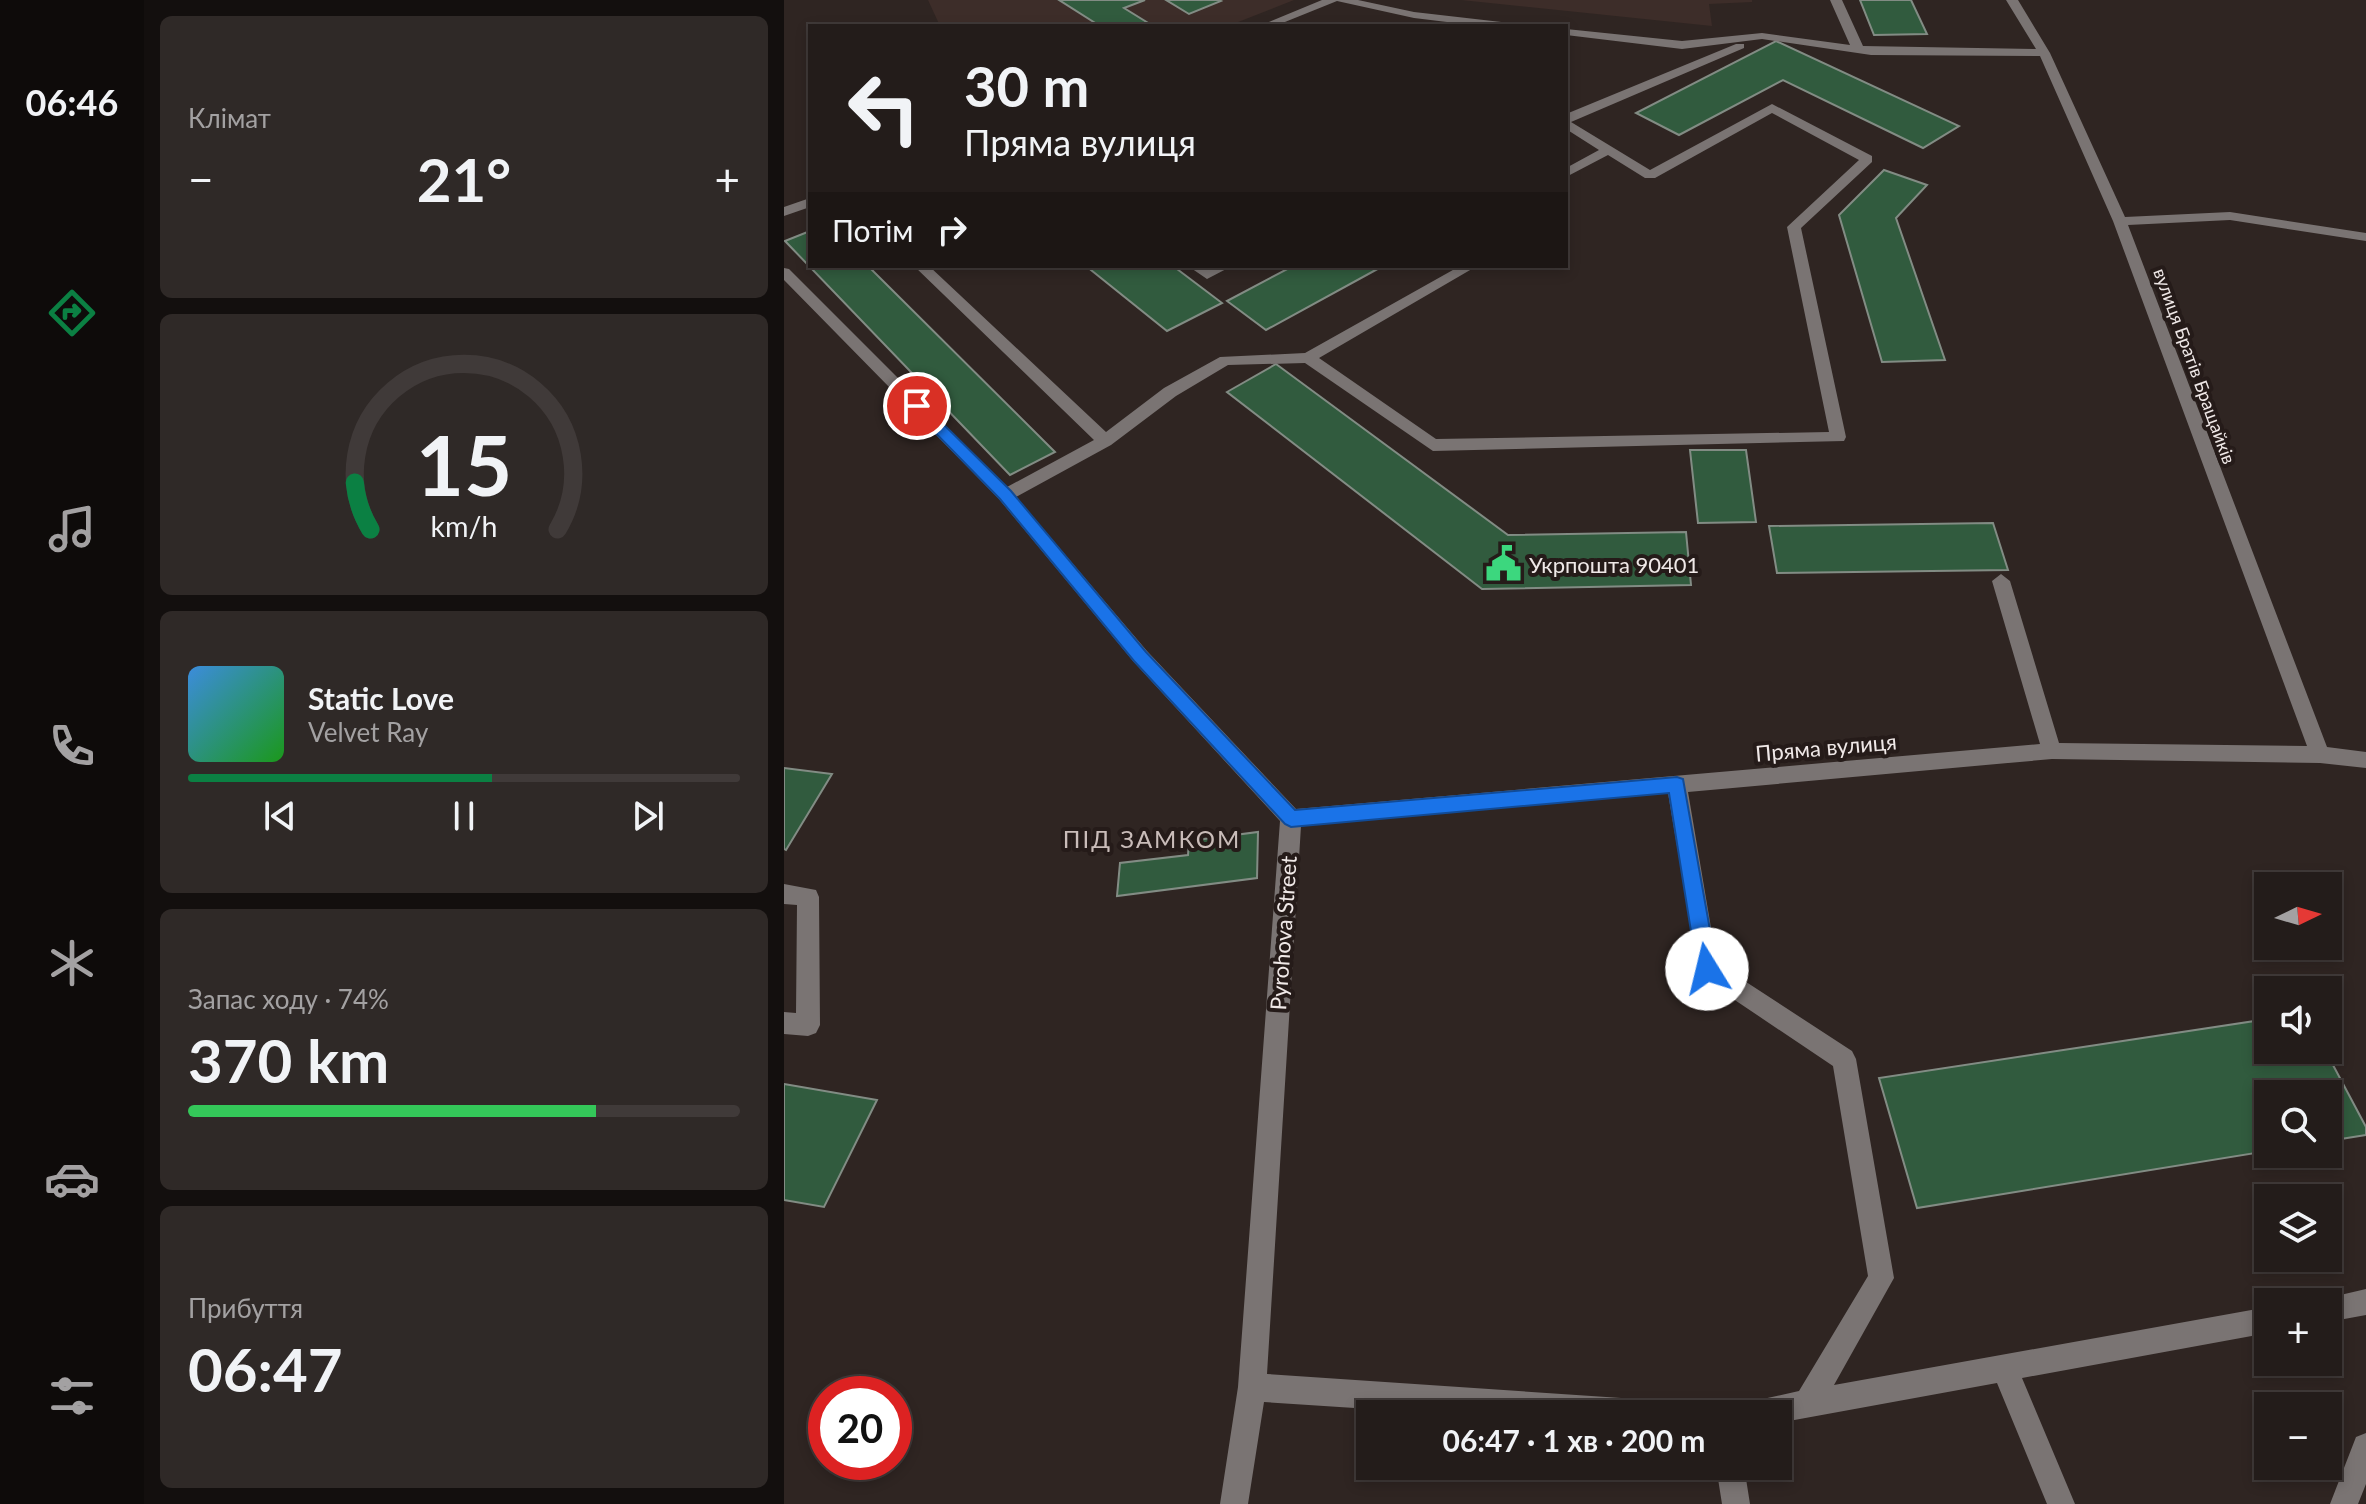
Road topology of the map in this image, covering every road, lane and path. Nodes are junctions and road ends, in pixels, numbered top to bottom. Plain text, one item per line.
1 (1332, 0) edge
2 (1342, 0) edge
3 (1836, 0) edge
4 (2012, 0) edge
5 (1414, 21) edge
6 (1270, 24) edge
7 (1472, 24) edge
8 (1568, 32) edge
9 (1762, 36) junction
10 (1858, 49) junction
11 (2044, 53) junction
12 (1568, 121) edge
13 (1568, 123) edge
14 (1610, 149) junction
15 (1568, 172) edge
16 (808, 203) edge
17 (787, 211) edge
18 (808, 213) edge
19 (2120, 221) junction
20 (2366, 237) edge
21 (923, 268) edge
22 (1198, 268) edge
23 (1221, 268) edge
24 (1466, 268) edge
25 (784, 272) edge
26 (1308, 358) junction
27 (1105, 441) junction
28 (1005, 495) junction
29 (2001, 581) dead end
30 (2052, 751) junction
31 (2320, 755) junction
32 (2366, 760) edge
33 (1677, 784) junction
34 (1291, 818) junction
35 (784, 894) edge
36 (784, 1023) edge
37 (2366, 1302) edge
38 (2342, 1306) edge
39 (2254, 1323) edge
40 (2004, 1368) junction
41 (1252, 1387) junction
42 (1444, 1400) edge
43 (1808, 1403) junction
44 (1792, 1406) edge
45 (2366, 1447) edge
46 (1732, 1480) edge
47 (1234, 1504) edge
48 (1736, 1504) edge
49 (2061, 1504) edge
50 (2344, 1504) edge

1 - 6 street
2 - 5 street
3 - 10 street
4 - 11 street, вулиця Братів Бращайків
5 - 7 street
8 - 9 street
9 - 10 street
9 - 12 street
10 - 11 street
11 - 19 street, вулиця Братів Бращайків
13 - 14 street
14 - 15 street
14 - 26 street
16 - 17 street
17 - 18 street
19 - 20 street
19 - 31 street, вулиця Братів Бращайків
21 - 27 street
22 - 23 street
24 - 26 street
25 - 28 street
26 - 27 street
27 - 28 street
28 - 34 street
29 - 30 street
30 - 31 street, Пряма вулиця
30 - 33 street, Пряма вулиця
31 - 32 street, Пряма вулиця
33 - 34 street, Пряма вулиця
33 - 43 street
34 - 41 street, Pyrohova Street
35 - 36 street
37 - 38 street
39 - 40 street
40 - 43 street
40 - 49 street
41 - 42 street
41 - 47 street, Pyrohova Street
43 - 44 street
45 - 50 street
46 - 48 street

